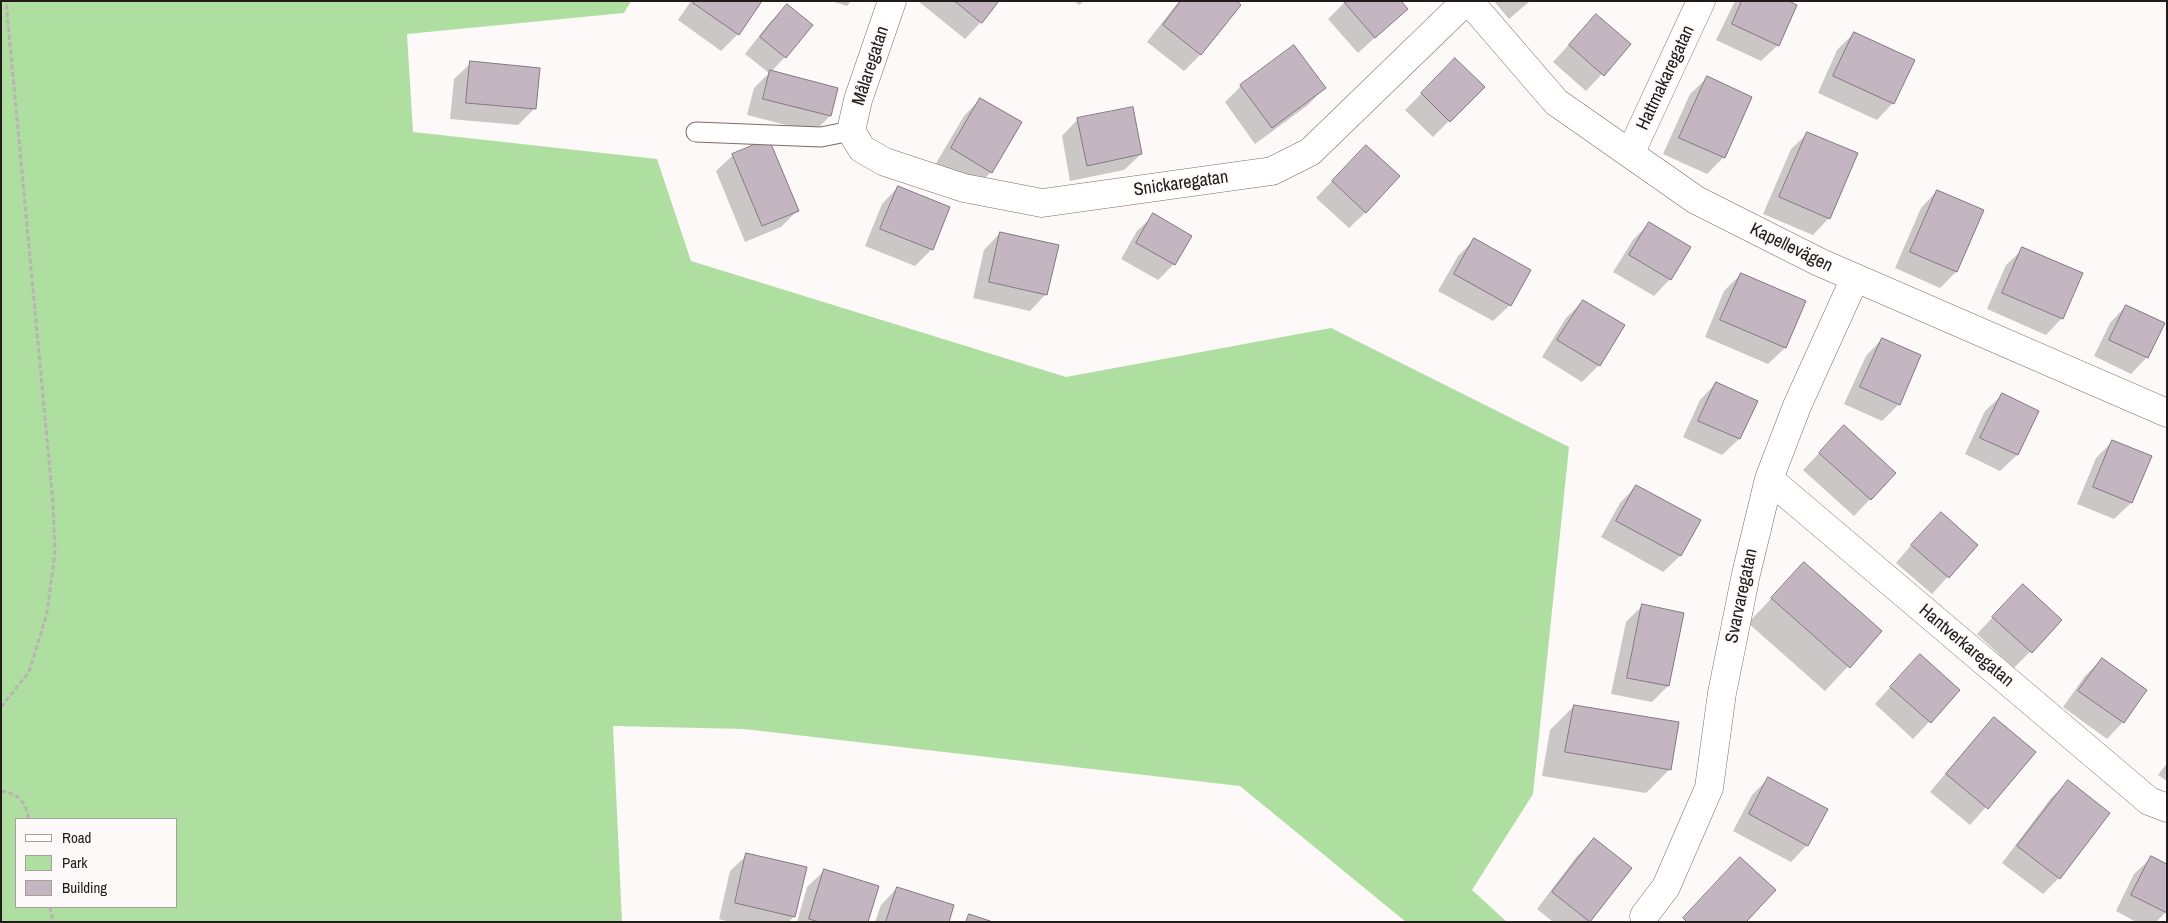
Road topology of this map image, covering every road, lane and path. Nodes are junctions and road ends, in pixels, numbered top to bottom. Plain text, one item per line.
1 (6, 1) edge
2 (892, 1) edge
3 (1468, 1) edge
4 (1701, 1) edge
5 (851, 131) junction
6 (696, 132) dead end
7 (1630, 154) junction
8 (1855, 278) junction
9 (2167, 413) edge
10 (1769, 479) junction
11 (1, 707) edge
12 (1, 791) edge
13 (2167, 808) edge
14 (29, 818) edge
15 (50, 908) edge
16 (1644, 916) dead end
17 (53, 922) edge

1 - 11 path
2 - 5 street, Målaregatan
3 - 5 street, Snickaregatan
3 - 7 street, Kapellevägen
4 - 7 street, Hattmakaregatan
5 - 6 lane
7 - 8 street, Kapellevägen
8 - 9 street, Kapellevägen
8 - 10 street, Svarvaregatan
10 - 13 street, Hantverkaregatan
10 - 16 street, Svarvaregatan
12 - 14 path
15 - 17 path

